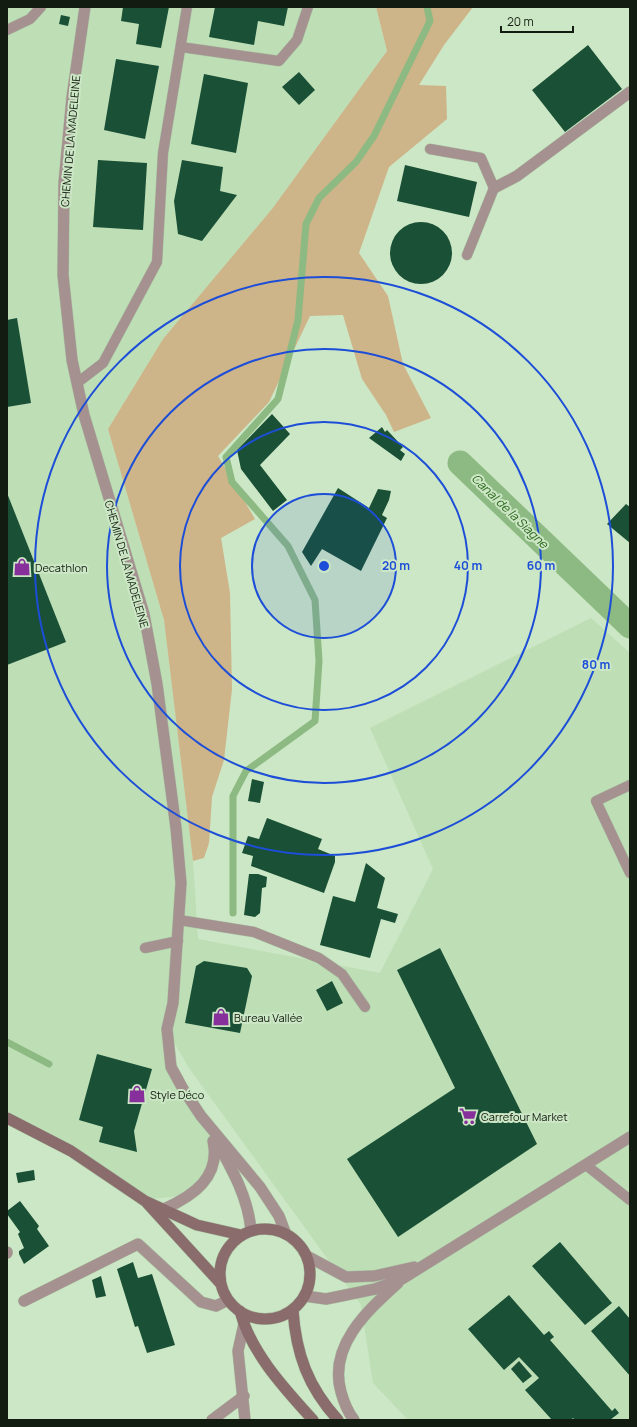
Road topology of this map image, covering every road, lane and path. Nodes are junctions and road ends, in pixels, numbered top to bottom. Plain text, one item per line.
1 (41, 7) edge
2 (86, 7) edge
3 (188, 7) edge
4 (308, 7) edge
5 (7, 30) edge
6 (181, 47) junction
7 (630, 92) edge
8 (430, 149) dead end
9 (494, 188) junction
10 (467, 255) dead end
11 (77, 382) junction
12 (630, 785) edge
13 (630, 872) edge
14 (179, 920) junction
15 (178, 941) junction
16 (145, 948) dead end
17 (365, 1006) dead end
18 (201, 1116) junction
19 (7, 1118) edge
20 (212, 1134) junction
21 (630, 1137) edge
22 (586, 1165) junction
23 (630, 1200) edge
24 (146, 1202) junction
25 (164, 1209) junction
26 (246, 1232) junction
27 (285, 1232) junction
28 (307, 1256) junction
29 (423, 1265) junction
30 (402, 1279) junction
31 (221, 1284) junction
32 (305, 1296) junction
33 (228, 1300) junction
34 (24, 1301) dead end
35 (293, 1310) junction
36 (240, 1312) junction
37 (244, 1324) junction
38 (244, 1396) junction
39 (212, 1420) edge
40 (245, 1420) edge
41 (313, 1420) edge
42 (338, 1420) edge
43 (354, 1420) edge

1 - 5 lane
2 - 11 street, CHEMIN DE LA MADELEINE
3 - 6 lane
4 - 6 lane
6 - 11 lane
7 - 9 street
8 - 9 lane
9 - 10 lane
11 - 14 street, CHEMIN DE LA MADELEINE
12 - 13 lane
14 - 15 street, CHEMIN DE LA MADELEINE
14 - 17 lane
15 - 16 lane
15 - 18 street, CHEMIN DE LA MADELEINE
18 - 20 street
18 - 27 street
19 - 24 main road
20 - 25 street
20 - 26 street
21 - 22 street
22 - 23 lane
22 - 29 street
24 - 25 main road
24 - 31 main road
25 - 26 main road
26 - 27 main road
26 - 31 main road
27 - 28 main road
28 - 29 street
28 - 32 main road
29 - 30 street
30 - 32 street
30 - 43 street
31 - 33 main road
32 - 35 main road
33 - 34 street
33 - 36 main road
35 - 36 main road
35 - 42 main road
36 - 37 main road
37 - 38 street
37 - 41 main road
38 - 39 street
38 - 40 street

